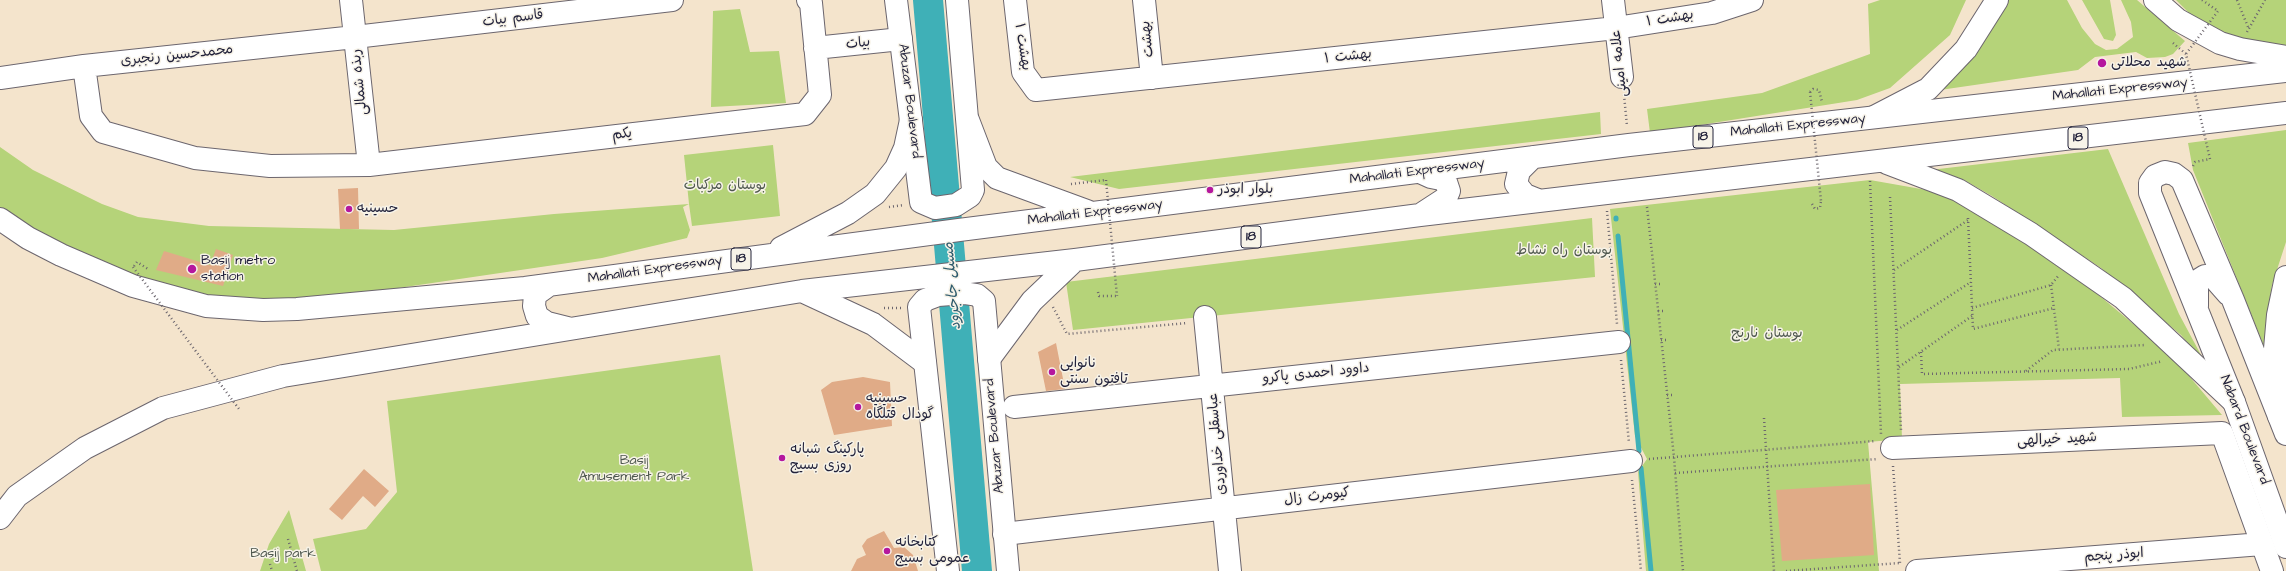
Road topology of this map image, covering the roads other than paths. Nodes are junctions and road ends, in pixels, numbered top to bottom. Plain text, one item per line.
1 (351, 0) edge
2 (672, 0) edge
3 (808, 0) edge
4 (896, 0) edge
5 (957, 0) edge
6 (1015, 0) edge
7 (1144, 0) edge
8 (1613, 0) edge
9 (1752, 0) edge
10 (1997, 0) edge
11 (2155, 0) edge
12 (1616, 28) junction
13 (355, 37) junction
14 (901, 39) junction
15 (815, 48) junction
16 (2286, 57) edge
17 (84, 66) junction
18 (2286, 71) edge
19 (1622, 77) road end
20 (0, 78) edge
21 (1152, 78) junction
22 (2286, 113) edge
23 (1872, 118) junction
24 (911, 120) junction
25 (968, 120) junction
26 (1533, 157) junction
27 (1877, 162) junction
28 (369, 165) junction
29 (1418, 171) junction
30 (1540, 201) junction
31 (1092, 213) junction
32 (1420, 215) junction
33 (0, 219) edge
34 (766, 256) junction
35 (1076, 260) junction
36 (2286, 277) edge
37 (549, 284) junction
38 (938, 285) junction
39 (970, 289) junction
40 (802, 291) junction
41 (2233, 300) junction
42 (2198, 315) junction
43 (1206, 319) road end
44 (570, 328) junction
45 (1619, 342) road end
46 (989, 359) junction
47 (925, 363) junction
48 (1212, 386) junction
49 (2234, 402) junction
50 (1014, 407) dead end
51 (2283, 425) edge
52 (1892, 453) road end
53 (1631, 461) road end
54 (1224, 508) junction
55 (0, 518) edge
56 (1004, 534) junction
57 (2262, 544) junction
58 (2286, 547) edge
59 (1906, 567) edge
60 (948, 571) edge
61 (1008, 571) edge
62 (1230, 571) edge
63 (2272, 571) edge

1 - 13 main road, ربذه شمالی
2 - 13 main road, قاسم بیات
3 - 15 main road
4 - 14 main road, Abuzar Boulevard
5 - 25 main road
6 - 21 main road, بهشت ۱
7 - 21 main road, بهشت
8 - 12 main road, علامه امینی
9 - 12 main road, بهشت ۱
10 - 23 main road
11 - 16 main road
12 - 19 main road, علامه امینی
12 - 21 main road, بهشت ۱
13 - 17 main road, محمدحسین رنجبری
13 - 28 main road, ربذه شمالی
14 - 15 main road, بیات
14 - 24 main road, Abuzar Boulevard
15 - 28 main road, یکم
17 - 20 main road, محمدحسین رنجبری
17 - 28 main road, یکم
18 - 23 main road, Mahallati Expressway / 18
22 - 27 main road, 18
23 - 26 main road, Mahallati Expressway / 18
24 - 25 main road, Abuzar Boulevard
24 - 34 main road
25 - 31 main road
26 - 29 main road, Mahallati Expressway / 18
26 - 30 main road
27 - 30 main road, 18
27 - 49 main road
29 - 31 main road, Mahallati Expressway / 18
29 - 32 main road
30 - 32 main road, 18
31 - 34 main road, Mahallati Expressway / 18
32 - 35 main road, 18
33 - 37 main road, Mahallati Expressway
34 - 37 main road, Mahallati Expressway / 18
35 - 39 main road, 18
35 - 46 main road
36 - 51 main road
37 - 44 main road
38 - 39 main road, 18
38 - 40 main road, 18
38 - 47 main road
39 - 46 main road, Abuzar Boulevard
40 - 44 main road, 18
40 - 47 main road
41 - 42 main road
41 - 42 main road, Nabard Boulevard
41 - 51 main road
42 - 49 main road, Nabard Boulevard
43 - 48 main road, عباسقلی خداوردی
44 - 55 main road
45 - 48 main road, داوود احمدی پاکرو
46 - 56 main road, Abuzar Boulevard
47 - 60 main road
48 - 50 main road, داوود احمدی پاکرو
48 - 54 main road, عباسقلی خداوردی
49 - 58 main road, Nabard Boulevard
52 - 57 main road, شهید خیرالهی
53 - 54 main road, کیومرث زال
54 - 56 main road, کیومرث زال
54 - 62 main road, عباسقلی خداوردی
56 - 61 main road, Abuzar Boulevard
57 - 59 main road, ابوذر پنجم
57 - 63 main road

